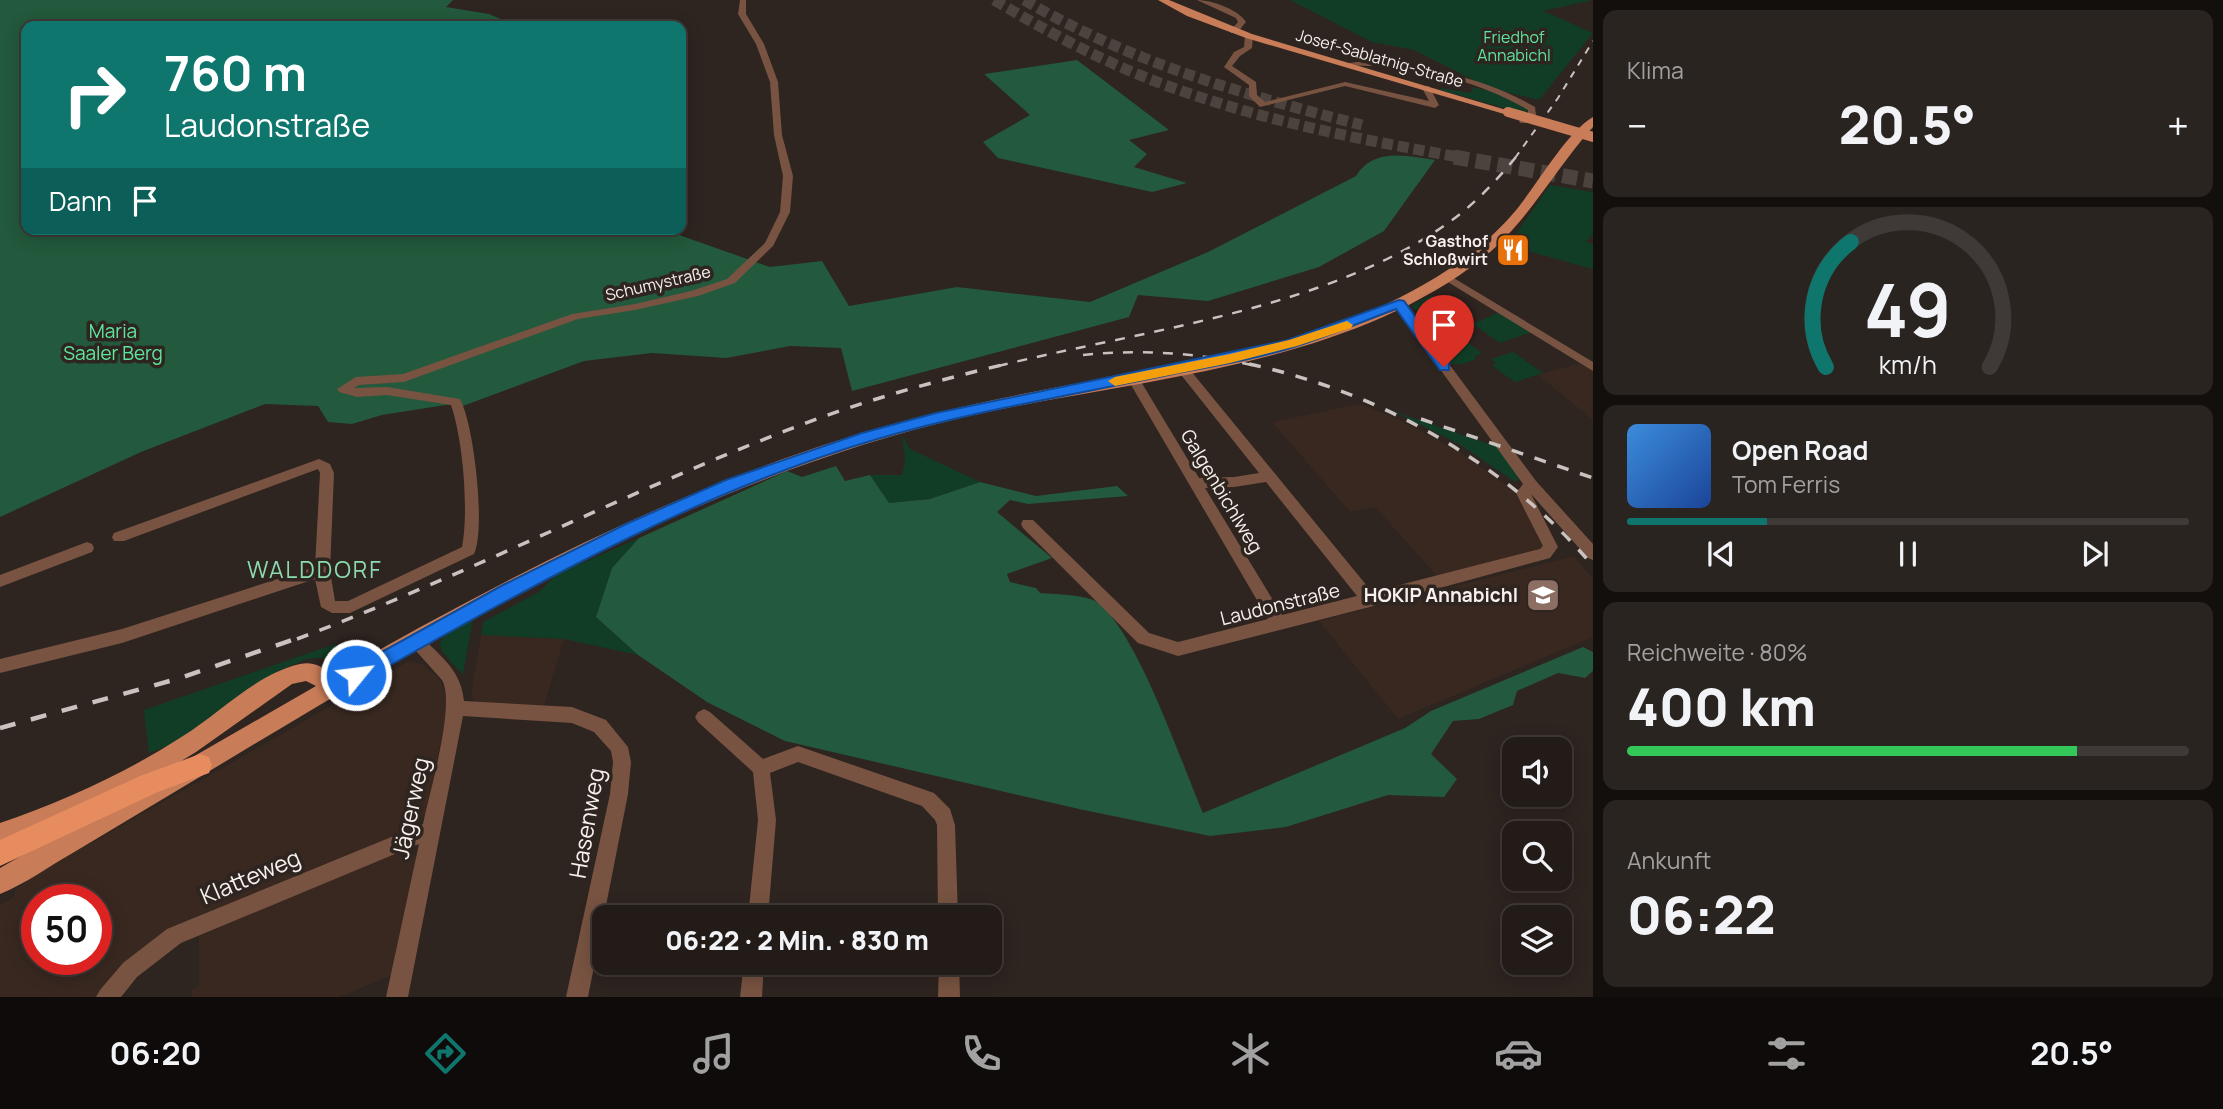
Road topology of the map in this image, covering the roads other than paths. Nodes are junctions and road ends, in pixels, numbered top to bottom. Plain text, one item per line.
1 (743, 0) edge
2 (1162, 0) edge
3 (1200, 0) edge
4 (1234, 31) junction
5 (1249, 36) junction
6 (1346, 64) junction
7 (1426, 88) junction
8 (1593, 120) edge
9 (1523, 121) dead end
10 (1593, 137) edge
11 (1447, 277) junction
12 (1399, 304) junction
13 (1182, 368) junction
14 (1593, 368) edge
15 (1133, 378) junction
16 (1270, 476) junction
17 (1195, 483) junction
18 (1531, 485) junction
19 (1028, 524) dead end
20 (119, 537) dead end
21 (87, 548) dead end
22 (1593, 554) edge
23 (322, 571) junction
24 (0, 581) edge
25 (1370, 601) junction
26 (1279, 624) junction
27 (416, 642) junction
28 (0, 666) edge
29 (331, 689) junction
30 (456, 708) junction
31 (704, 717) dead end
32 (200, 765) junction
33 (761, 768) junction
34 (430, 830) junction
35 (0, 835) edge
36 (0, 853) edge
37 (0, 882) edge
38 (759, 905) edge
39 (948, 905) edge
40 (753, 975) edge
41 (948, 975) edge
42 (107, 997) edge
43 (397, 997) edge
44 (577, 997) edge
45 (751, 997) edge
46 (949, 997) edge

1 - 23 street, Schumystraße
2 - 4 main road, Josef-Sablatnig-Straße
3 - 4 street
4 - 5 main road, Josef-Sablatnig-Straße
5 - 6 main road, Josef-Sablatnig-Straße
5 - 7 street
6 - 7 main road, Josef-Sablatnig-Straße
6 - 9 street
7 - 10 main road, Josef-Sablatnig-Straße, bridge
8 - 11 main road
11 - 12 main road
11 - 14 street
12 - 13 main road
12 - 18 street
13 - 15 main road
13 - 16 street
15 - 17 street, Galgenbichlweg
15 - 27 main road
16 - 17 street
16 - 25 street
17 - 26 street, Galgenbichlweg
18 - 22 street
18 - 25 street, Laudonstraße
19 - 26 street, Laudonstraße
20 - 23 street
21 - 24 street
23 - 28 street
25 - 26 street, Laudonstraße
27 - 29 main road
27 - 30 street, Jägerweg
29 - 32 main road
29 - 35 main road
30 - 34 street, Jägerweg
30 - 44 street, Hasenweg
31 - 33 street
32 - 36 highway
32 - 37 main road
33 - 38 street
33 - 39 street
34 - 42 street, Klatteweg
34 - 43 street, Jägerweg
40 - 45 street
41 - 46 street

